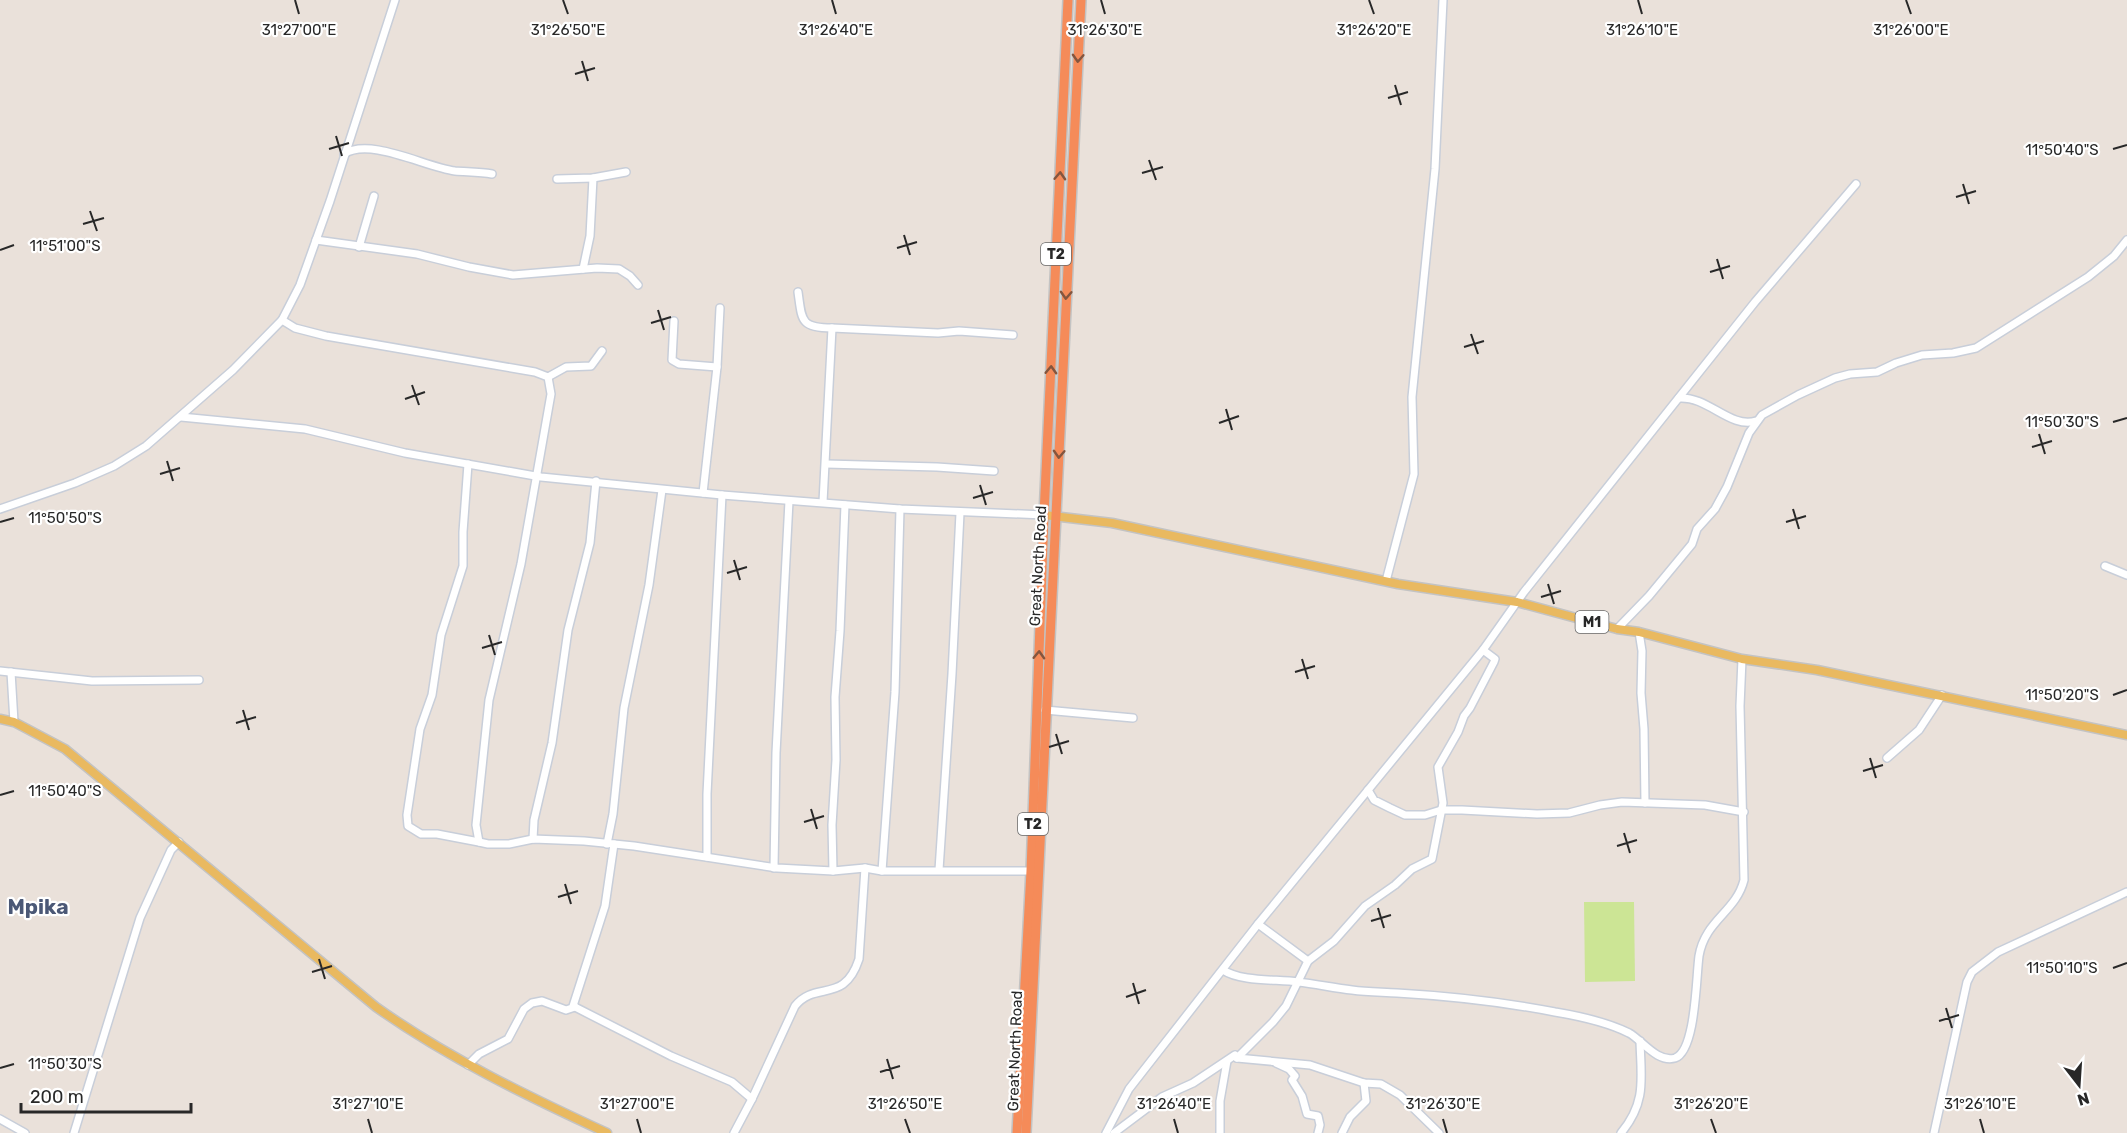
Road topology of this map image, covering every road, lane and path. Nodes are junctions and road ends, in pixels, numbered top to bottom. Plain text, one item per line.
1 (395, 0) edge
2 (1068, 0) edge
3 (1081, 0) edge
4 (1443, 0) edge
5 (344, 154) junction
6 (626, 171) dead end
7 (492, 174) dead end
8 (593, 178) junction
9 (557, 179) dead end
10 (1856, 184) dead end
11 (374, 196) dead end
12 (316, 240) junction
13 (2127, 240) edge
14 (359, 246) junction
15 (583, 269) junction
16 (638, 285) dead end
17 (798, 292) dead end
18 (720, 308) dead end
19 (282, 320) junction
20 (674, 321) dead end
21 (832, 328) junction
22 (1013, 335) dead end
23 (602, 351) dead end
24 (717, 367) junction
25 (548, 377) junction
26 (1679, 398) junction
27 (181, 417) junction
28 (1756, 421) junction
29 (468, 464) junction
30 (826, 464) junction
31 (994, 471) dead end
32 (537, 476) junction
33 (596, 481) junction
34 (662, 490) junction
35 (703, 494) junction
36 (722, 495) junction
37 (789, 501) junction
38 (823, 502) junction
39 (845, 505) junction
40 (0, 509) edge
41 (900, 509) junction
42 (960, 513) junction
43 (1044, 515) junction
44 (1056, 516) junction
45 (2105, 566) dead end
46 (2127, 575) edge
47 (1386, 581) junction
48 (1517, 602) junction
49 (1617, 629) junction
50 (1639, 632) junction
51 (1483, 650) junction
52 (1742, 659) junction
53 (0, 671) edge
54 (11, 672) junction
55 (199, 680) dead end
56 (1942, 695) junction
57 (1045, 710) junction
58 (1133, 718) dead end
59 (0, 719) edge
60 (14, 722) junction
61 (2127, 735) edge
62 (1887, 758) dead end
63 (1368, 790) junction
64 (1645, 803) junction
65 (1441, 810) junction
66 (1744, 812) junction
67 (533, 839) junction
68 (179, 842) junction
69 (479, 842) junction
70 (611, 844) junction
71 (707, 857) junction
72 (774, 868) junction
73 (865, 868) junction
74 (939, 870) junction
75 (833, 871) junction
76 (882, 871) junction
77 (1031, 871) junction
78 (2127, 892) edge
79 (1258, 924) junction
80 (1308, 961) junction
81 (1223, 970) junction
82 (1297, 982) junction
83 (575, 1007) junction
84 (1640, 1041) junction
85 (1237, 1058) junction
86 (1227, 1061) junction
87 (1271, 1061) junction
88 (468, 1065) junction
89 (1364, 1083) junction
90 (752, 1099) junction
91 (0, 1119) edge
92 (25, 1133) edge
93 (74, 1133) edge
94 (607, 1133) edge
95 (734, 1133) edge
96 (1017, 1133) edge
97 (1026, 1133) edge
98 (1106, 1133) edge
99 (1114, 1133) edge
100 (1220, 1133) edge
101 (1318, 1133) edge
102 (1342, 1133) edge
103 (1439, 1133) edge
104 (1621, 1133) edge
105 (1934, 1133) edge

1 - 5 street
43 -> 2 highway, Great North Road / T2
3 -> 44 highway, Great North Road / T2
4 - 47 street
5 - 7 street
5 - 12 street
6 - 8 street
8 - 9 street
8 - 15 street
10 - 26 street
11 - 14 street
12 - 14 street
12 - 19 street
13 - 28 street
14 - 15 street
15 - 16 street
17 - 21 street
18 - 24 street
19 - 25 street
19 - 27 street
20 - 24 street
21 - 22 street
21 - 30 street
23 - 25 street
24 - 35 street
25 - 32 street
26 - 28 street
26 - 48 street
27 - 29 street
27 - 40 street
28 - 49 street
29 - 32 street
29 - 69 street
30 - 31 street
30 - 38 street
32 - 33 street
32 - 69 street
33 - 34 street
33 - 67 street
34 - 35 street
34 - 70 street
35 - 36 street
36 - 37 street
36 - 71 street
37 - 38 street
37 - 72 street
38 - 39 street
39 - 41 street
39 - 75 street
41 - 42 street
41 - 76 street
42 - 43 street
42 - 74 street
43 - 44 main road, M1
77 -> 43 highway, Great North Road / T2
44 - 47 main road, M1
44 - 57 highway, Great North Road / T2
45 - 46 street
47 - 48 main road, M1
48 - 49 main road, M1
48 - 51 street
49 - 50 main road, M1
50 - 52 main road, M1
50 - 64 street
51 - 63 street
51 - 65 street
52 - 56 main road, M1
52 - 66 street
53 - 54 street
54 - 55 street
54 - 60 street
56 - 61 main road, M1
56 - 62 street
57 - 58 street
57 - 97 highway, Great North Road / T2
59 - 60 main road
60 - 68 main road
63 - 65 street
63 - 79 street
64 - 65 street
64 - 66 street
65 - 80 street
66 - 84 street
67 - 69 street
67 - 70 street
68 - 88 main road
68 - 93 street
70 - 71 street
70 - 83 street
71 - 72 street
72 - 75 street
73 - 75 street
73 - 76 street
73 - 90 street
74 - 76 street
74 - 77 street
77 - 96 highway, Great North Road / T2
78 - 105 street
79 - 80 street
79 - 81 street
80 - 82 street
81 - 82 street
81 - 98 street
82 - 84 street
82 - 85 street
83 - 88 street
83 - 90 street
84 - 104 street
85 - 86 street
85 - 87 street
86 - 99 street
86 - 100 street
87 - 89 street
87 - 101 street
88 - 94 main road
89 - 102 street
89 - 103 street
90 - 95 street
91 - 92 street

